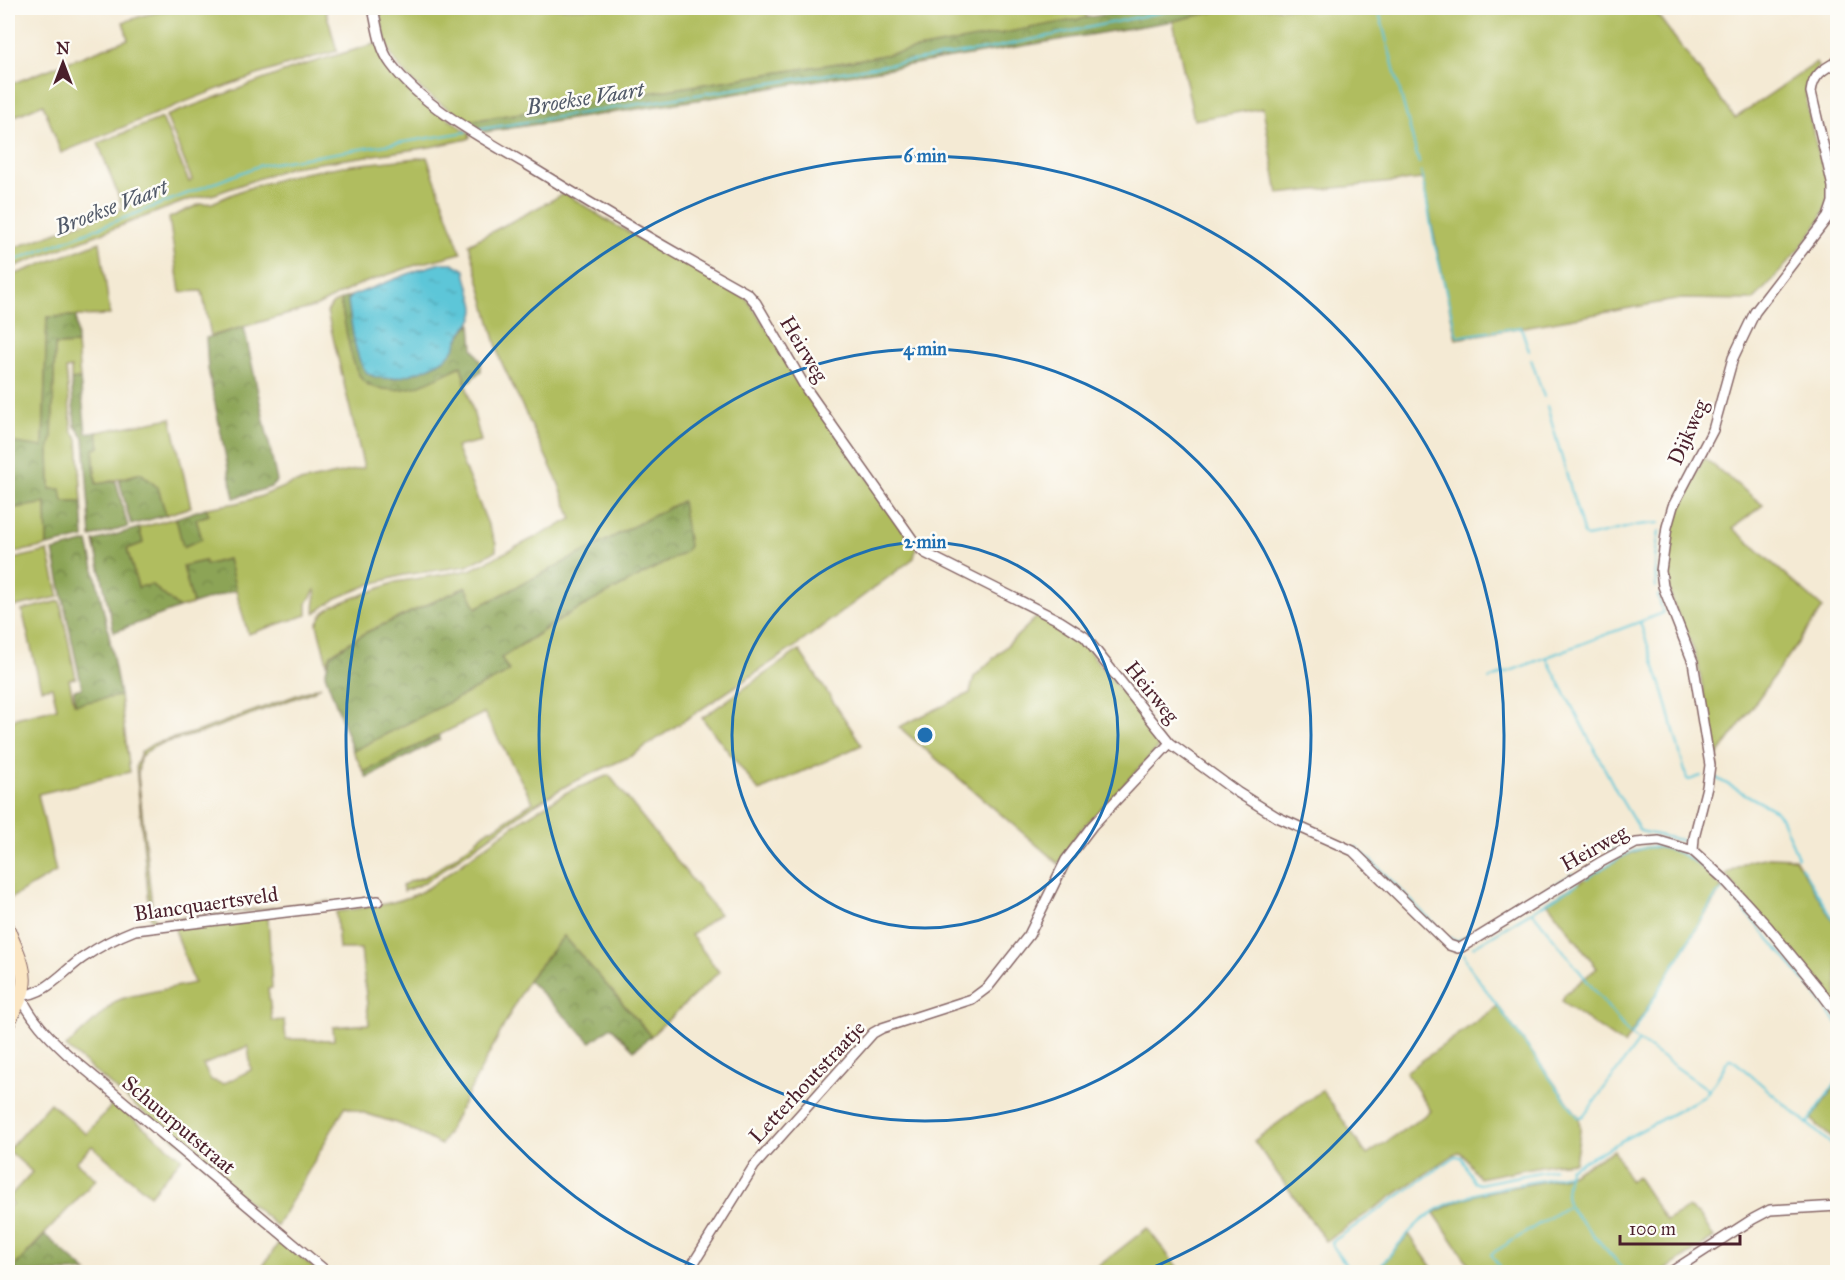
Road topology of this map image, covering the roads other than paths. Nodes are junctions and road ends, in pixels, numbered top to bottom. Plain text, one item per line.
1 (373, 8) edge
2 (1838, 61) edge
3 (1170, 743) junction
4 (1693, 852) junction
5 (378, 901) dead end
6 (8, 930) edge
7 (20, 995) junction
8 (1838, 1015) edge
9 (8, 1023) edge
10 (1838, 1206) edge
11 (327, 1272) edge
12 (688, 1272) edge
13 (1671, 1272) edge

1 - 3 street, Heirweg
2 - 4 street, Dijkweg
3 - 4 street, Heirweg
3 - 12 street, Letterhoutstraatje
4 - 8 street, Heirweg
5 - 7 street, Blancquaertsveld
6 - 7 street
7 - 9 street
7 - 11 street, Schuurputstraat
10 - 13 street

